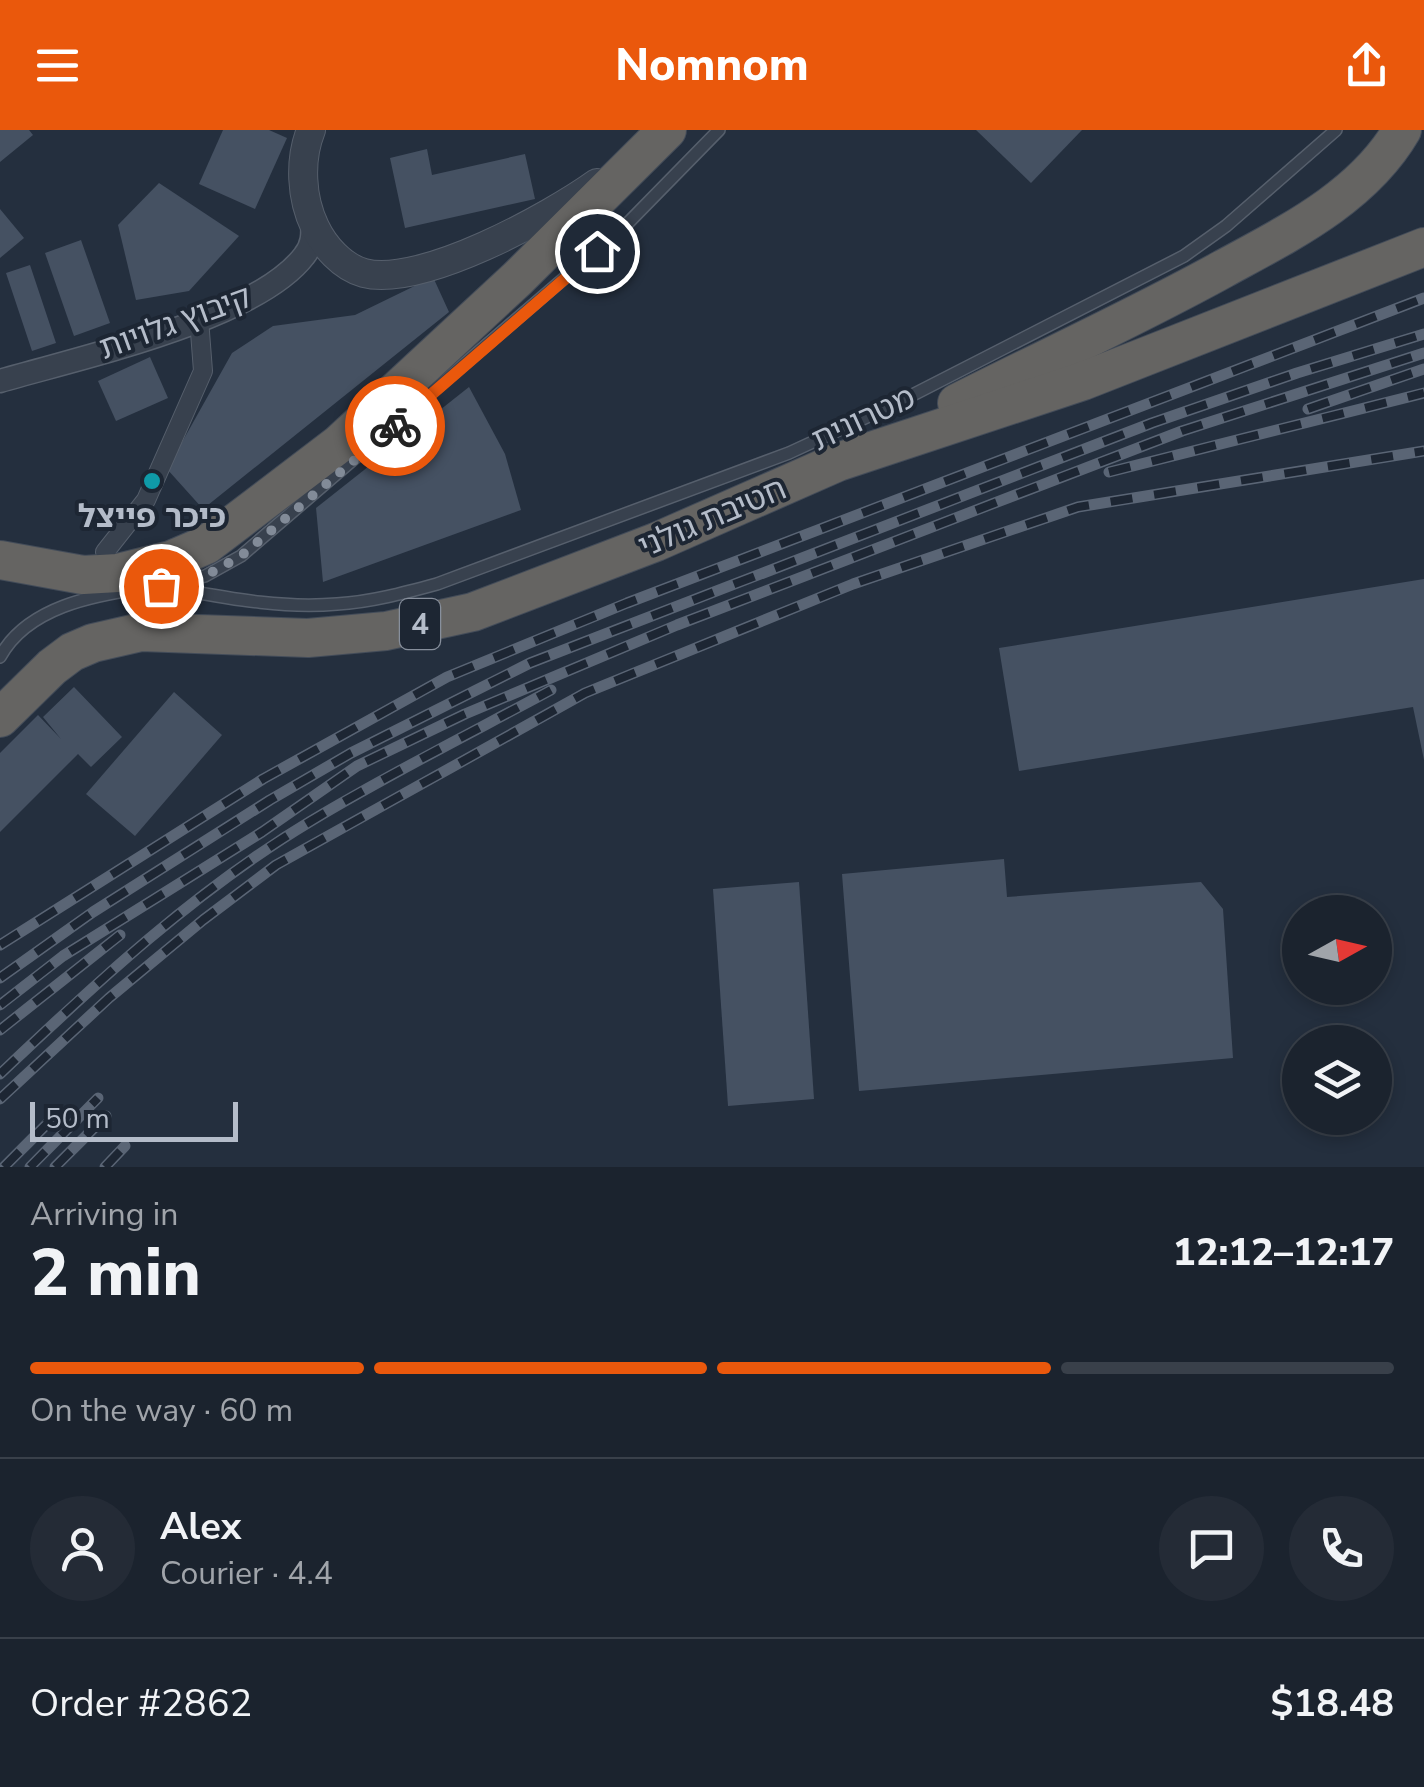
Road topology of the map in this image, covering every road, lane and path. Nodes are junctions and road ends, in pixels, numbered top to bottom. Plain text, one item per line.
1 (719, 130) edge
2 (1336, 130) edge
3 (1402, 130) edge
4 (665, 133) edge
5 (305, 134) edge
6 (312, 220) junction
7 (1424, 247) edge
8 (199, 320) junction
9 (0, 381) edge
10 (838, 462) junction
11 (0, 560) edge
12 (94, 563) junction
13 (161, 586) junction
14 (0, 656) edge
15 (0, 718) edge

1 - 13 lane, מטרונית
2 - 13 lane, מטרונית
3 - 10 highway
4 - 6 street
4 - 12 highway
5 - 6 street
6 - 8 street, קיבוץ גלויות
7 - 10 highway, חטיבת גולני / 4
8 - 9 street, קיבוץ גלויות
8 - 12 street
10 - 15 highway, חטיבת גולני / 4
11 - 12 highway
12 - 13 lane, מטרונית
13 - 14 lane, מטרונית

